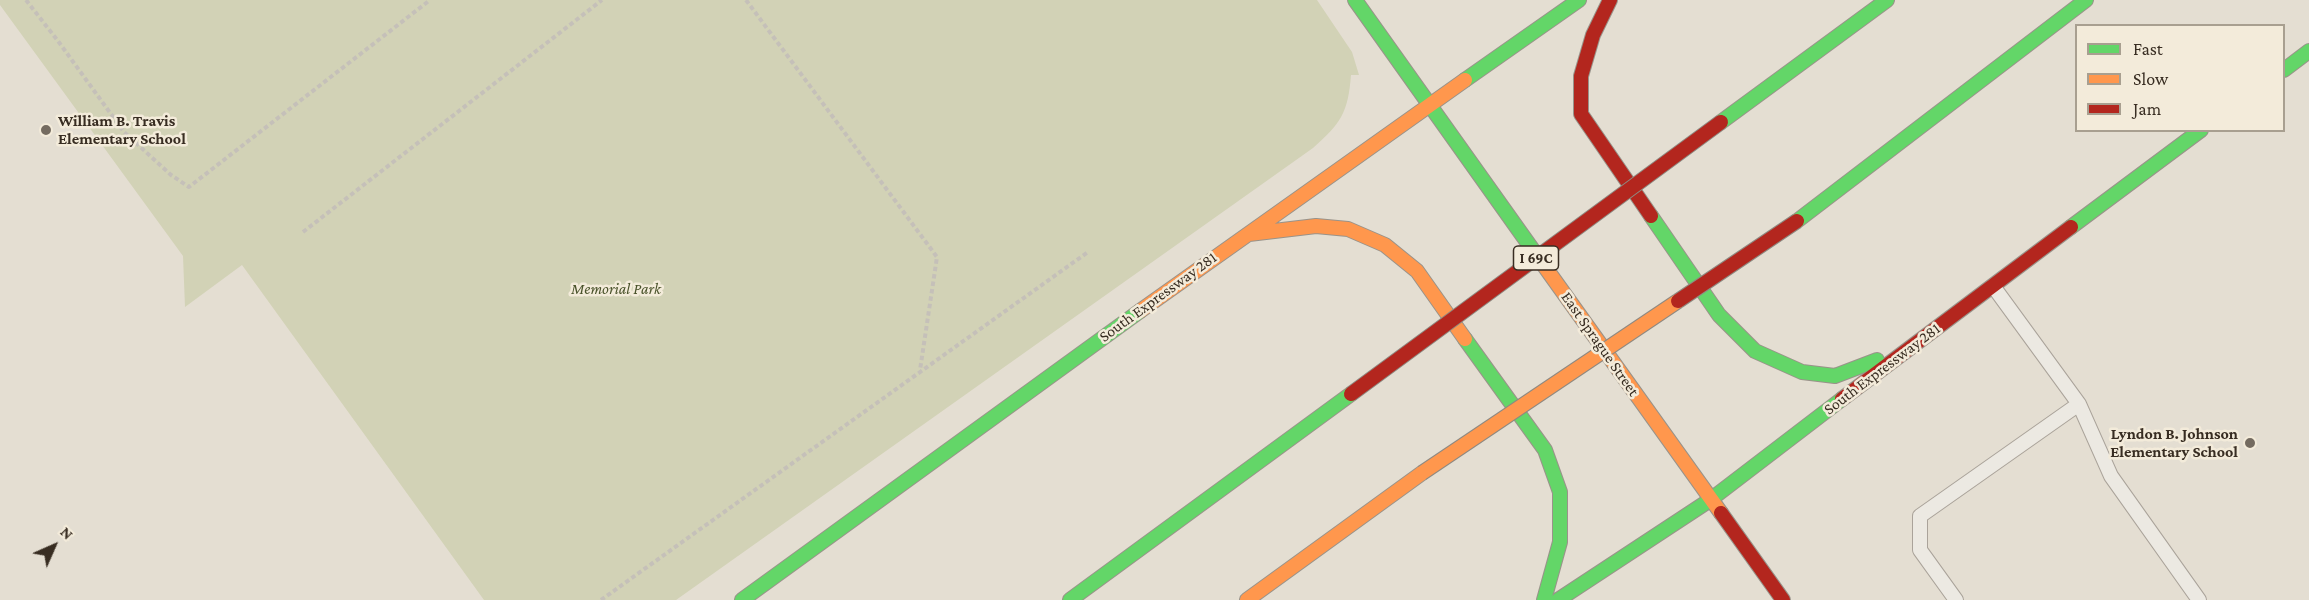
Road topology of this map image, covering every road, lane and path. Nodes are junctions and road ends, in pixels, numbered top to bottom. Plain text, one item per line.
1 (26, 0) edge
2 (430, 0) edge
3 (602, 0) edge
4 (746, 0) edge
5 (1355, 0) edge
6 (1579, 0) edge
7 (1610, 0) edge
8 (1887, 0) edge
9 (2086, 0) edge
10 (2309, 51) edge
11 (2285, 69) edge
12 (1429, 103) junction
13 (2199, 132) edge
14 (303, 232) dead end
15 (1245, 234) junction
16 (1088, 252) dead end
17 (1993, 286) junction
18 (1909, 348) junction
19 (920, 371) junction
20 (2079, 404) junction
21 (1710, 500) junction
22 (600, 600) edge
23 (742, 600) edge
24 (1070, 600) edge
25 (1247, 600) edge
26 (1544, 600) edge
27 (1558, 600) edge
28 (1783, 600) edge
29 (1956, 600) edge
30 (2199, 600) edge

1 - 2 path
3 - 14 path
4 - 19 path
5 - 12 main road, East Sprague Street
6 - 12 main road, South Expressway 281
7 - 18 main road
8 - 24 main road, I 69C, bridge
9 - 25 main road, bridge
10 - 11 main road
12 - 15 main road, South Expressway 281
12 - 21 main road, East Sprague Street
13 - 17 main road, South Expressway 281
15 - 23 main road, South Expressway 281
15 - 26 main road
16 - 19 path
17 - 18 main road, South Expressway 281
17 - 20 lane
18 - 21 main road, South Expressway 281
19 - 22 path
20 - 29 lane
20 - 30 lane
21 - 27 main road, South Expressway 281
21 - 28 main road, East Sprague Street

